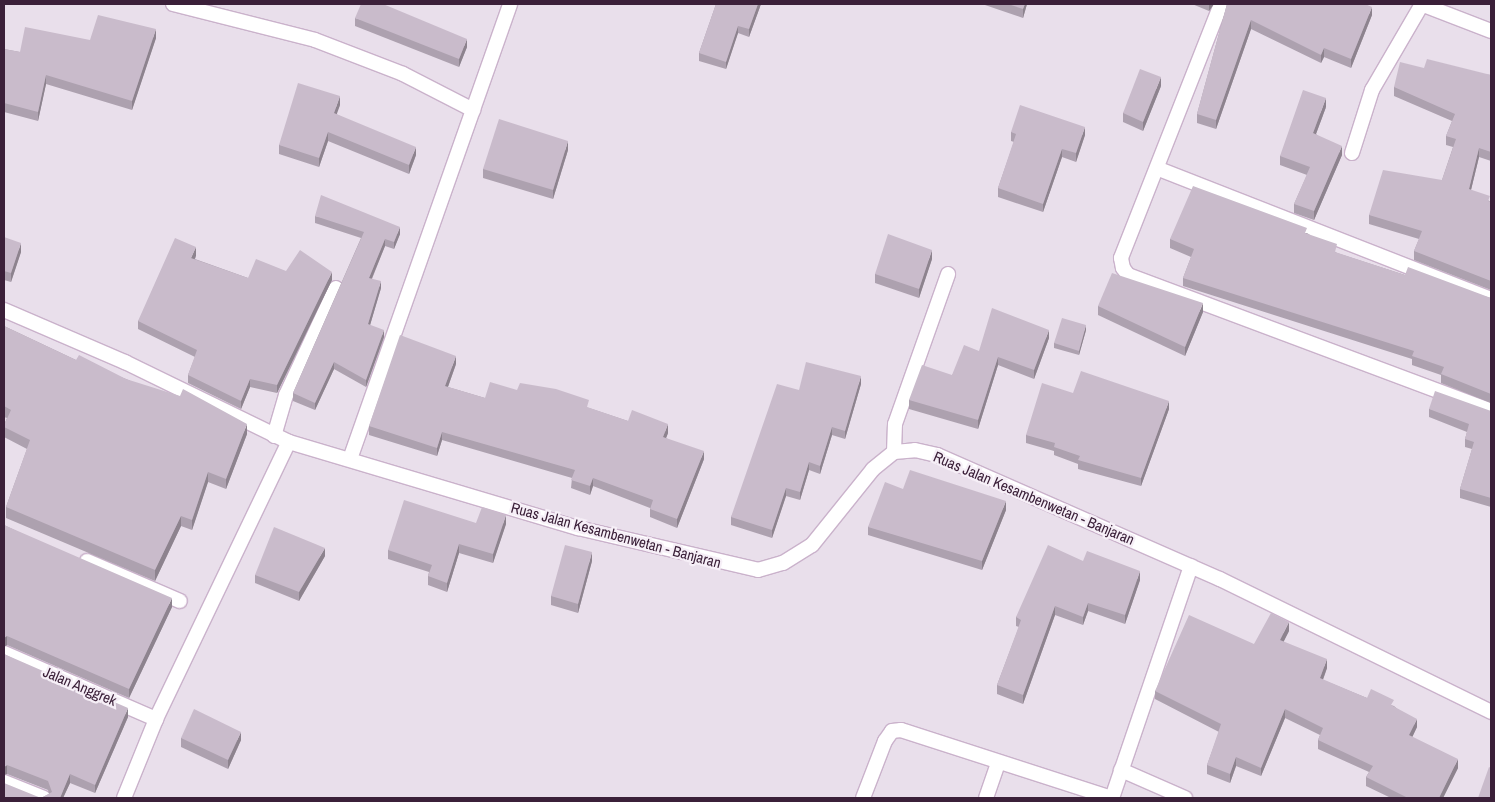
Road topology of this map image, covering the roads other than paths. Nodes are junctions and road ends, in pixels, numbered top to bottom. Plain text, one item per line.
1 (173, 4) edge
2 (510, 4) edge
3 (1221, 4) edge
4 (1422, 4) edge
5 (1491, 32) edge
6 (473, 110) junction
7 (1352, 153) dead end
8 (1159, 168) junction
9 (948, 274) dead end
10 (336, 288) dead end
11 (1491, 299) edge
12 (4, 310) edge
13 (1491, 411) edge
14 (274, 436) junction
15 (289, 442) junction
16 (894, 452) junction
17 (350, 459) junction
18 (74, 556) edge
19 (1191, 566) junction
20 (180, 601) dead end
21 (4, 653) edge
22 (1491, 712) edge
23 (156, 719) junction
24 (998, 764) junction
25 (1120, 770) junction
26 (4, 782) edge
27 (44, 798) edge
28 (124, 798) edge
29 (863, 798) edge
30 (986, 798) edge
31 (1111, 798) edge
32 (1185, 798) edge

1 - 6 street
2 - 6 street
3 - 8 street
4 - 5 street
4 - 7 street
6 - 17 street
8 - 11 street
8 - 13 street
9 - 16 street
10 - 14 street
12 - 14 street, Ruas Jalan Kesambenwetan - Banjaran
14 - 15 street, Ruas Jalan Kesambenwetan - Banjaran
15 - 17 street, Ruas Jalan Kesambenwetan - Banjaran
15 - 23 street
16 - 17 street, Ruas Jalan Kesambenwetan - Banjaran
16 - 19 street, Ruas Jalan Kesambenwetan - Banjaran
18 - 20 street
19 - 22 street, Ruas Jalan Kesambenwetan - Banjaran
19 - 25 street
21 - 23 street, Jalan Anggrek
23 - 28 street
24 - 29 street
24 - 30 street
24 - 31 street
25 - 31 street
25 - 32 street
26 - 27 street

